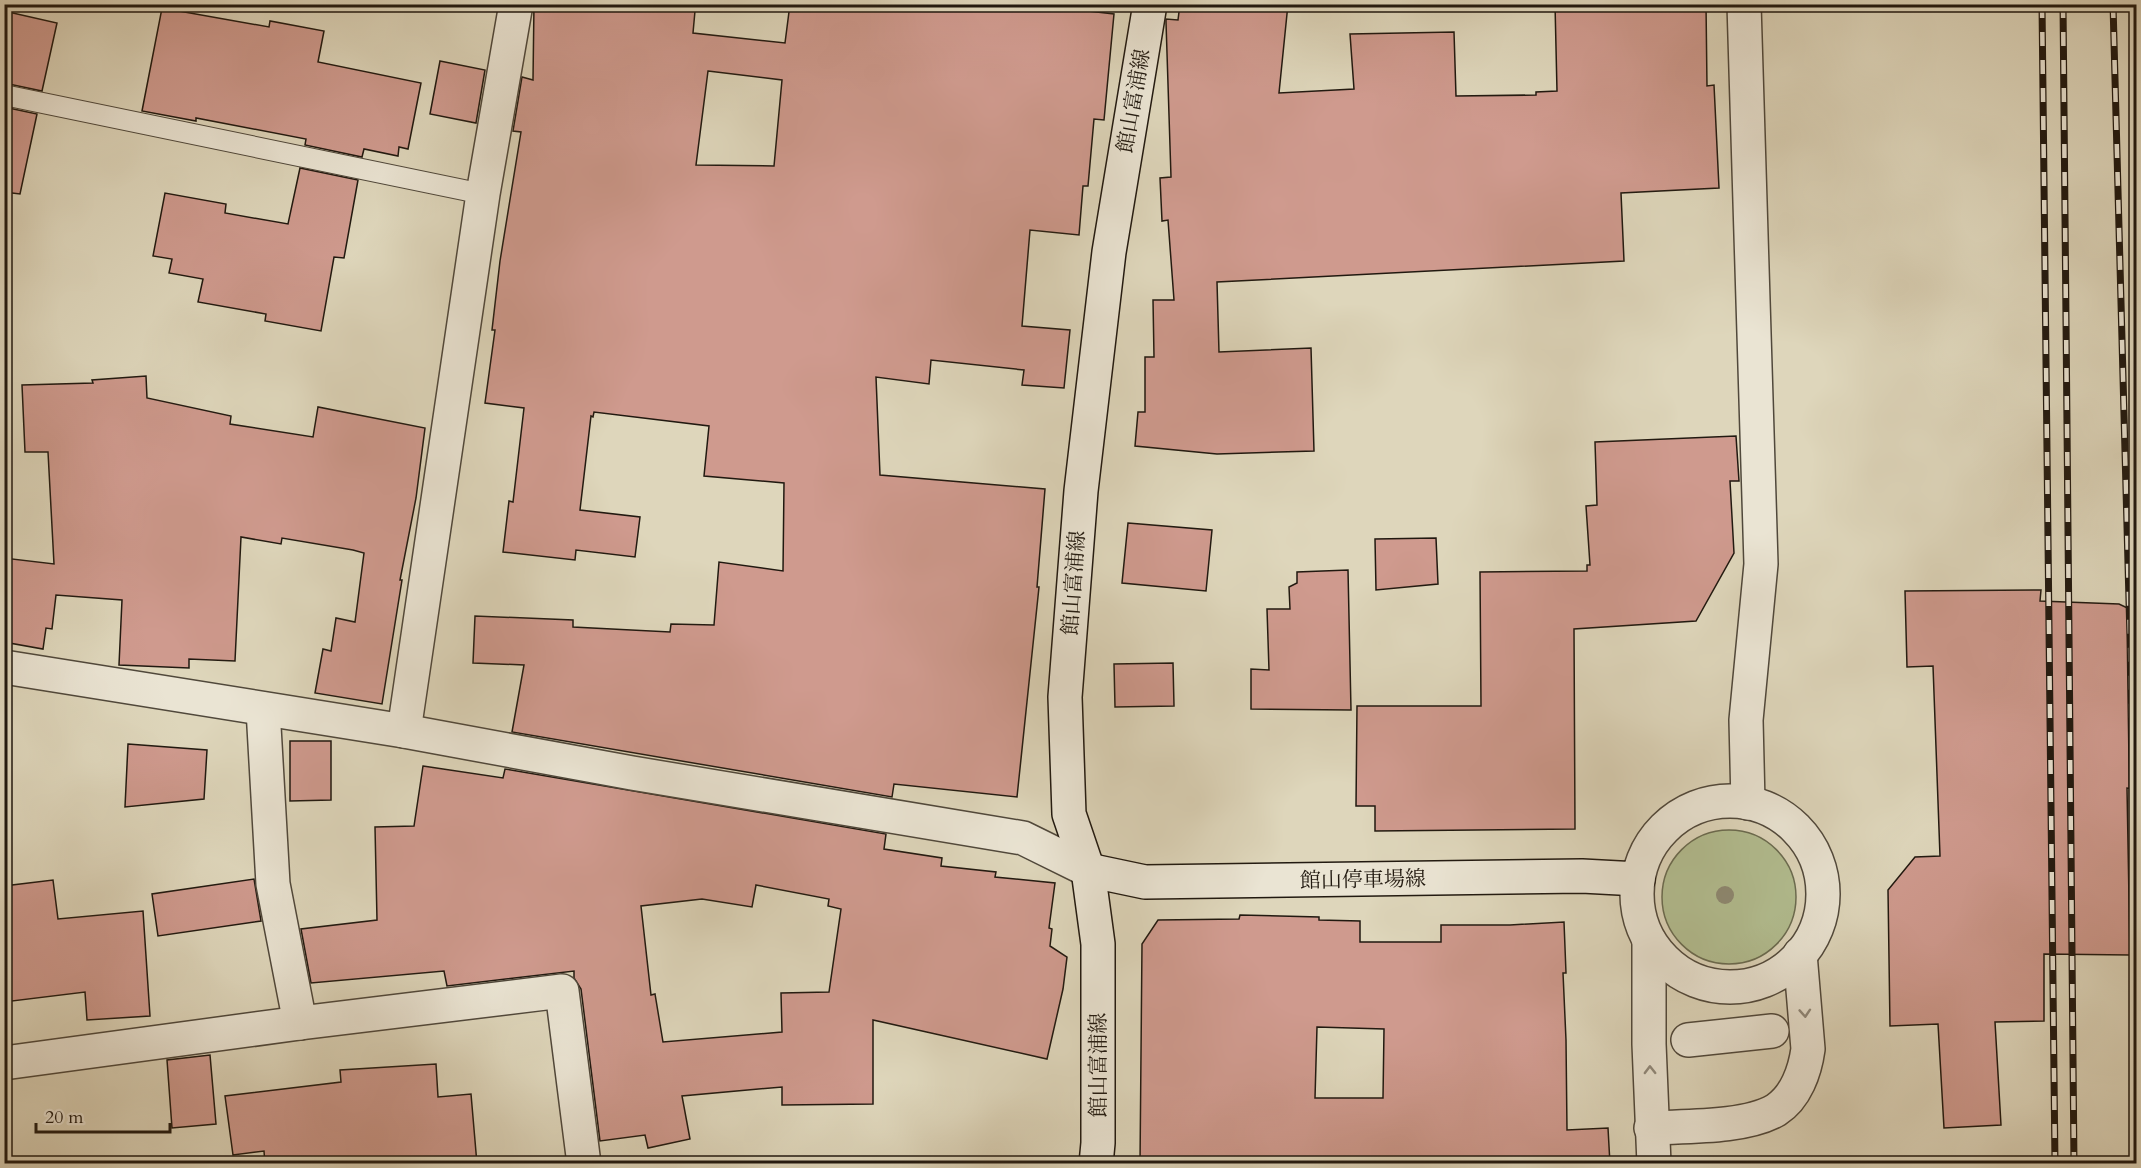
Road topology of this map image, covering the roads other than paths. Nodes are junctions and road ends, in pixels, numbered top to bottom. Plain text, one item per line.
1 (516, 4) edge
2 (1150, 4) edge
3 (1744, 4) edge
4 (4, 95) edge
5 (483, 194) junction
6 (4, 667) edge
7 (263, 708) junction
8 (404, 731) junction
9 (1748, 803) junction
10 (1088, 870) junction
11 (1638, 879) junction
12 (1649, 941) junction
13 (1800, 954) junction
14 (300, 1023) junction
15 (1772, 1031) dead end
16 (1688, 1040) dead end
17 (4, 1063) edge
18 (1651, 1128) junction
19 (584, 1164) edge
20 (1096, 1164) edge
21 (1653, 1164) edge

1 - 5 street
2 - 10 street, 館山富浦線
3 - 9 street
4 - 5 lane
5 - 8 street
6 - 7 street, 館山停車場線
7 - 8 street, 館山停車場線
7 - 14 street
8 - 10 street, 館山停車場線
9 - 11 street
9 - 13 street
10 - 11 street, 館山停車場線
10 - 20 street, 館山富浦線
11 - 12 street
12 - 13 street
18 -> 12 street
13 -> 18 street
14 - 17 street
14 - 19 street
15 - 16 street
18 - 21 street

